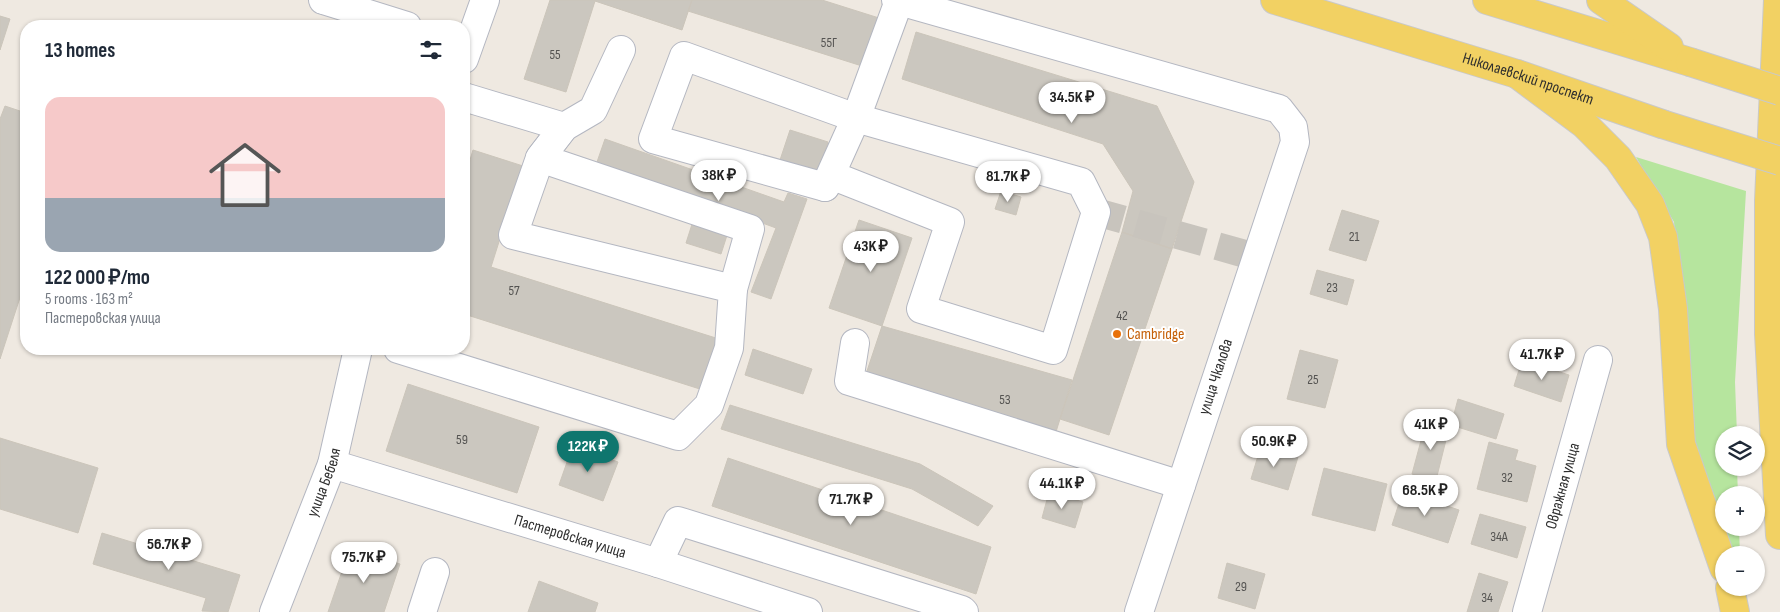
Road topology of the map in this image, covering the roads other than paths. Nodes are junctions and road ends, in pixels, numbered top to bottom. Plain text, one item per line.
1 (323, 0) edge
2 (485, 0) edge
3 (897, 0) edge
4 (1275, 0) edge
5 (1487, 0) edge
6 (1601, 0) edge
7 (1778, 0) edge
8 (388, 20) edge
9 (470, 37) edge
10 (621, 50) dead end
11 (1690, 62) junction
12 (1517, 74) junction
13 (1780, 91) edge
14 (470, 99) edge
15 (856, 118) junction
16 (564, 127) junction
17 (540, 158) junction
18 (1780, 161) edge
19 (831, 174) junction
20 (733, 289) junction
21 (855, 343) dead end
22 (357, 355) edge
23 (417, 355) edge
24 (1598, 360) dead end
25 (332, 464) junction
26 (1181, 485) junction
27 (1780, 534) edge
28 (1716, 546) edge
29 (658, 563) junction
30 (435, 572) dead end
31 (1732, 596) edge
32 (274, 612) edge
33 (422, 612) edge
34 (808, 612) edge
35 (964, 612) edge
36 (1139, 612) edge
37 (1527, 612) edge
38 (1735, 612) edge

1 - 8 street
2 - 9 street
3 - 15 street
3 - 26 street, улица Чкалова
4 - 12 main road, Николаевский проспект
5 - 11 main road
6 - 11 main road
7 - 27 main road
10 - 16 street
11 - 13 main road, bridge
12 - 18 main road, Николаевский проспект, bridge
12 - 28 main road
14 - 16 street
15 - 19 street
15 - 19 street
15 - 19 street
16 - 17 street
17 - 20 street
17 - 20 street
20 - 23 street
21 - 26 street
22 - 25 street, улица Бебеля
24 - 37 street, Овражная улица
25 - 29 street, Пастеровская улица
25 - 32 street, улица Бебеля
26 - 36 street, улица Чкалова
29 - 34 street, Пастеровская улица
29 - 35 street
30 - 33 street
31 - 38 main road

